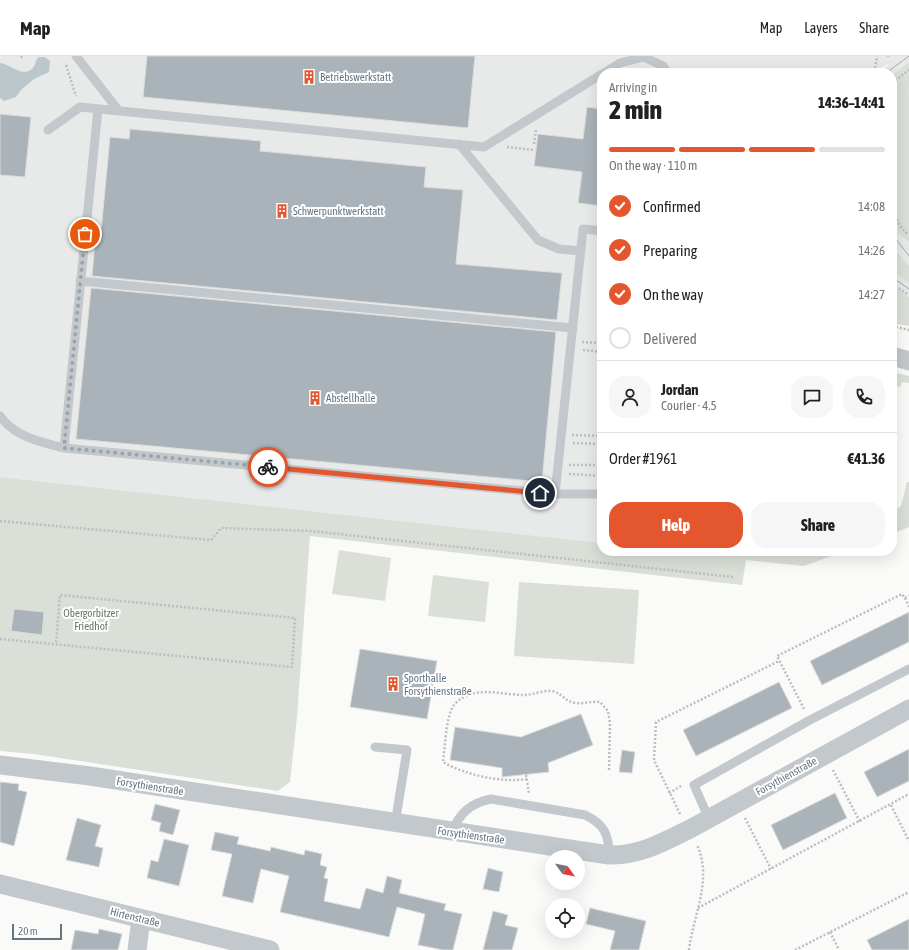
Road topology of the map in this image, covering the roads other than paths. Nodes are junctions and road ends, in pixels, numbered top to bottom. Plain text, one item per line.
1 (76, 56) edge
2 (612, 68) edge
3 (664, 68) edge
4 (597, 78) edge
5 (98, 109) junction
6 (119, 111) junction
7 (48, 130) dead end
8 (459, 144) junction
9 (597, 231) edge
10 (581, 251) junction
11 (80, 280) junction
12 (573, 328) junction
13 (897, 357) edge
14 (909, 361) edge
15 (0, 416) edge
16 (64, 448) junction
17 (555, 494) junction
18 (597, 494) edge
19 (909, 669) edge
20 (909, 709) edge
21 (374, 747) dead end
22 (0, 765) edge
23 (709, 819) junction
24 (395, 824) junction
25 (451, 833) junction
26 (609, 855) junction
27 (0, 884) edge
28 (141, 919) junction
29 (137, 950) edge
30 (270, 950) edge

1 - 6 lane
2 - 3 lane
4 - 8 lane
5 - 6 lane
5 - 7 lane
5 - 11 lane
6 - 8 lane
8 - 10 lane
9 - 10 lane
10 - 12 lane
11 - 12 lane
11 - 16 lane
12 - 17 lane
13 - 14 street
15 - 16 lane
16 - 17 lane
17 - 18 lane
19 - 23 lane
20 - 23 street, Forsythienstraße
21 - 24 lane
22 - 24 street, Forsythienstraße
23 - 26 street, Forsythienstraße
24 - 25 street, Forsythienstraße
25 - 26 street, Forsythienstraße
25 - 26 lane
27 - 28 street, Hirtenstraße
28 - 29 street
28 - 30 street, Hirtenstraße

